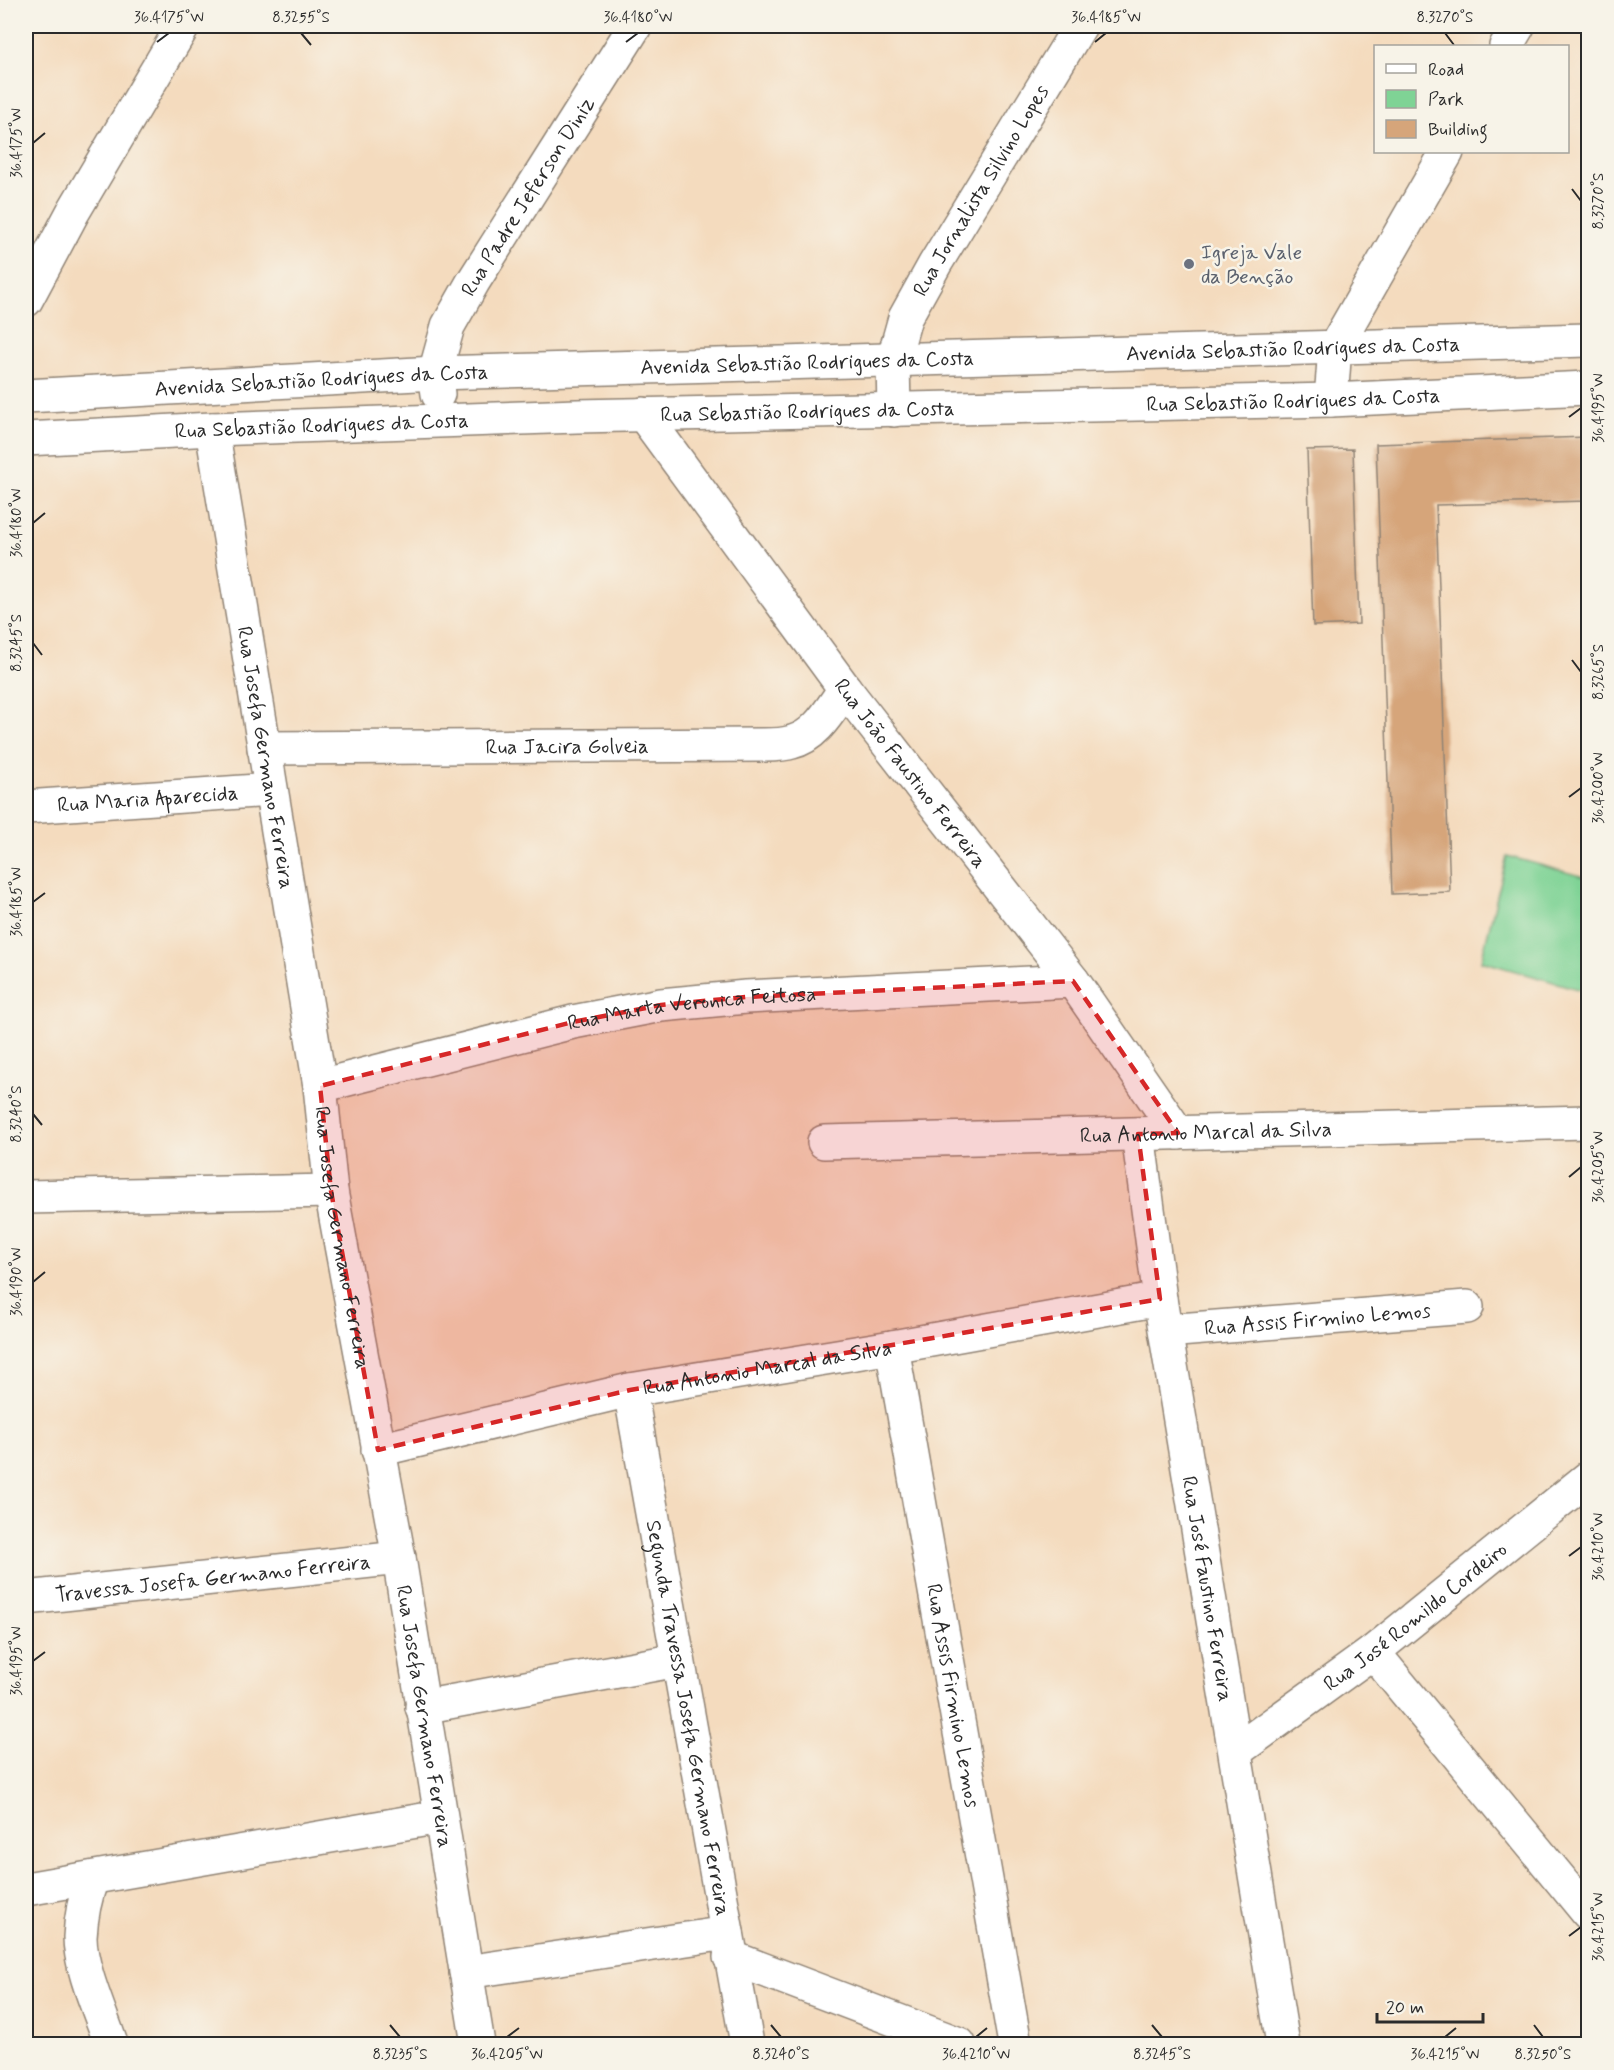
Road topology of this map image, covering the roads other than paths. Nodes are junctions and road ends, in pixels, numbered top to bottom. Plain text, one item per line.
1 (183, 26) edge
2 (635, 26) edge
3 (1080, 26) edge
4 (1518, 26) edge
5 (1507, 45) edge
6 (1446, 153) edge
7 (26, 300) edge
8 (1588, 340) edge
9 (1335, 347) junction
10 (893, 362) junction
11 (435, 373) junction
12 (1588, 388) edge
13 (26, 396) edge
14 (1331, 400) junction
15 (894, 410) junction
16 (644, 414) junction
17 (441, 420) junction
18 (212, 429) junction
19 (26, 439) edge
20 (845, 689) junction
21 (264, 748) junction
22 (270, 790) junction
23 (26, 807) edge
24 (1072, 981) junction
25 (320, 1086) junction
26 (1588, 1122) edge
27 (1178, 1133) junction
28 (1138, 1134) junction
29 (824, 1142) dead end
30 (332, 1191) junction
31 (26, 1197) edge
32 (1160, 1299) junction
33 (1467, 1307) dead end
34 (1166, 1331) junction
35 (892, 1347) junction
36 (630, 1390) junction
37 (378, 1450) junction
38 (1588, 1478) edge
39 (399, 1558) junction
40 (26, 1598) edge
41 (1373, 1652) junction
42 (678, 1660) junction
43 (422, 1707) junction
44 (1236, 1751) junction
45 (440, 1817) junction
46 (92, 1878) junction
47 (26, 1889) edge
48 (1588, 1913) edge
49 (729, 1945) junction
50 (466, 1972) junction
51 (111, 2044) edge
52 (478, 2044) edge
53 (747, 2044) edge
54 (959, 2044) edge
55 (1015, 2044) edge
56 (1283, 2044) edge

1 - 7 street
2 - 11 street, Rua Padre Jeferson Diniz
3 - 10 street, Rua Jornalista Silvino Lopes
4 - 5 street
6 - 9 street
8 - 9 street, Avenida Sebastião Rodrigues da Costa
9 - 10 street, Avenida Sebastião Rodrigues da Costa
9 - 14 street
10 - 11 street, Avenida Sebastião Rodrigues da Costa
10 - 15 street, Rua Jornalista Silvino Lopes
11 - 13 street, Avenida Sebastião Rodrigues da Costa
11 - 17 street
12 - 14 street, Rua Sebastião Rodrigues da Costa
14 - 15 street, Rua Sebastião Rodrigues da Costa
15 - 16 street, Rua Sebastião Rodrigues da Costa
16 - 17 street, Rua Sebastião Rodrigues da Costa
16 - 20 street, Rua João Faustino Ferreira
17 - 18 street, Rua Sebastião Rodrigues da Costa
18 - 19 street, Rua Sebastião Rodrigues da Costa
18 - 21 street, Rua Josefa Germano Ferreira
20 - 21 street, Rua Jacira Golveia
20 - 24 street, Rua João Faustino Ferreira
21 - 22 street, Rua Josefa Germano Ferreira
22 - 23 street, Rua Maria Aparecida
22 - 25 street, Rua Josefa Germano Ferreira
24 - 25 street, Rua Marta Veronica Feitosa
24 - 27 street, Rua João Faustino Ferreira
25 - 30 street, Rua Josefa Germano Ferreira
26 - 27 street, Rua Antonio Marcal da Silva
27 - 28 street, Rua Antonio Marcal da Silva
28 - 29 street, Rua Antonio Marcal da Silva
28 - 32 street, Rua José Faustino Ferreira
30 - 31 street
30 - 37 street, Rua Josefa Germano Ferreira
32 - 34 street, Rua José Faustino Ferreira
32 - 35 street, Rua Antonio Marcal da Silva
33 - 34 street, Rua Assis Firmino Lemos
34 - 44 street, Rua José Faustino Ferreira
35 - 36 street, Rua Antonio Marcal da Silva
35 - 55 street, Rua Assis Firmino Lemos
36 - 37 street, Rua Antonio Marcal da Silva
36 - 42 street, Segunda Travessa Josefa Germano Ferreira
37 - 39 street, Rua Josefa Germano Ferreira
38 - 41 street, Rua José Romildo Cordeiro
39 - 40 street, Travessa Josefa Germano Ferreira
39 - 43 street, Rua Josefa Germano Ferreira
41 - 44 street, Rua José Romildo Cordeiro
41 - 48 street
42 - 43 street
42 - 49 street, Segunda Travessa Josefa Germano Ferreira
43 - 45 street, Rua Josefa Germano Ferreira
44 - 56 street, Rua José Faustino Ferreira
45 - 46 street
45 - 50 street, Rua Josefa Germano Ferreira
46 - 47 street
46 - 51 street
49 - 50 street
49 - 53 street, Segunda Travessa Josefa Germano Ferreira
49 - 54 street
50 - 52 street, Rua Josefa Germano Ferreira

